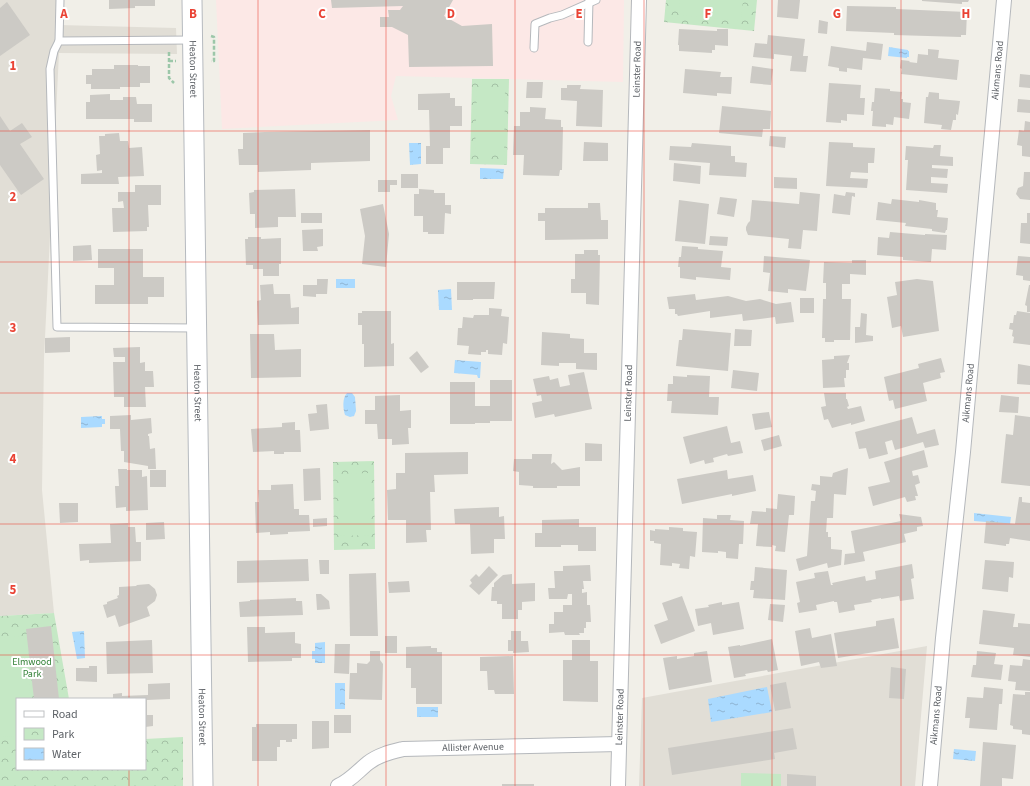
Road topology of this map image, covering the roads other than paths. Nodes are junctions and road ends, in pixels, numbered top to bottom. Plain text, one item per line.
1 (60, 0) edge
2 (192, 0) edge
3 (639, 0) edge
4 (1004, 0) edge
5 (591, 1) edge
6 (192, 40) junction
7 (59, 41) junction
8 (588, 42) dead end
9 (534, 48) dead end
10 (197, 328) junction
11 (619, 744) junction
12 (203, 786) edge
13 (338, 786) edge
14 (618, 786) edge
15 (930, 786) edge

1 - 7 lane
2 - 6 main road, Heaton Street
3 - 11 street, Leinster Road
4 - 15 street, Aikmans Road
5 - 8 lane
5 - 9 lane
6 - 7 lane
6 - 10 main road, Heaton Street
7 - 10 lane
10 - 12 main road, Heaton Street
11 - 13 street, Allister Avenue
11 - 14 street, Leinster Road

